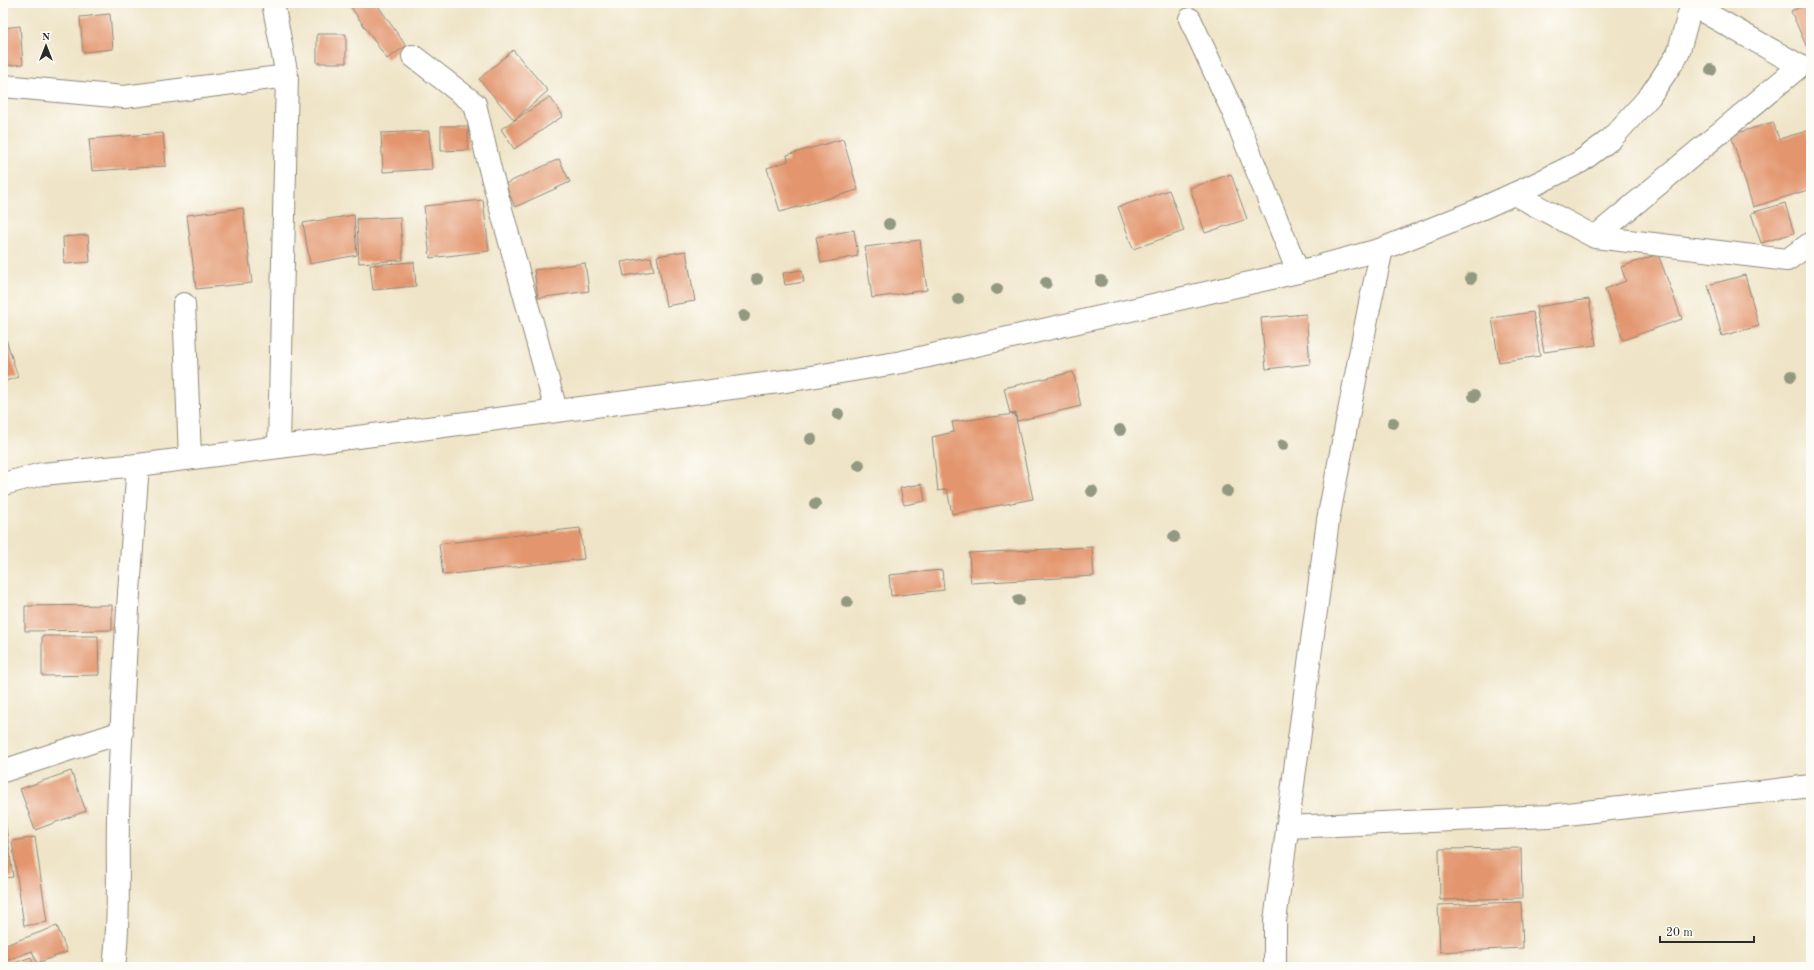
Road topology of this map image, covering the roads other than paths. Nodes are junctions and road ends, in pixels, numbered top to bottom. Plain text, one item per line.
1 (273, 3) edge
2 (1692, 4) edge
3 (1190, 19) dead end
4 (413, 56) dead end
5 (287, 76) junction
6 (3, 86) edge
7 (1514, 194) junction
8 (1595, 237) junction
9 (1811, 243) edge
10 (1382, 249) junction
11 (1298, 272) junction
12 (184, 304) dead end
13 (556, 410) junction
14 (279, 447) junction
15 (190, 458) junction
16 (138, 465) junction
17 (3, 484) edge
18 (122, 732) junction
19 (3, 771) edge
20 (1811, 786) edge
21 (1287, 828) junction
22 (114, 967) edge
23 (1275, 967) edge

1 - 5 street
2 - 7 street
2 - 8 street
3 - 11 street
4 - 13 street
5 - 6 street
5 - 14 street
7 - 8 street
7 - 10 street
8 - 9 street
10 - 11 street
10 - 21 street
11 - 13 street
12 - 15 street
13 - 14 street
14 - 15 street
15 - 16 street
16 - 17 street
16 - 18 street
18 - 19 street
18 - 22 street
20 - 21 street
21 - 23 street

